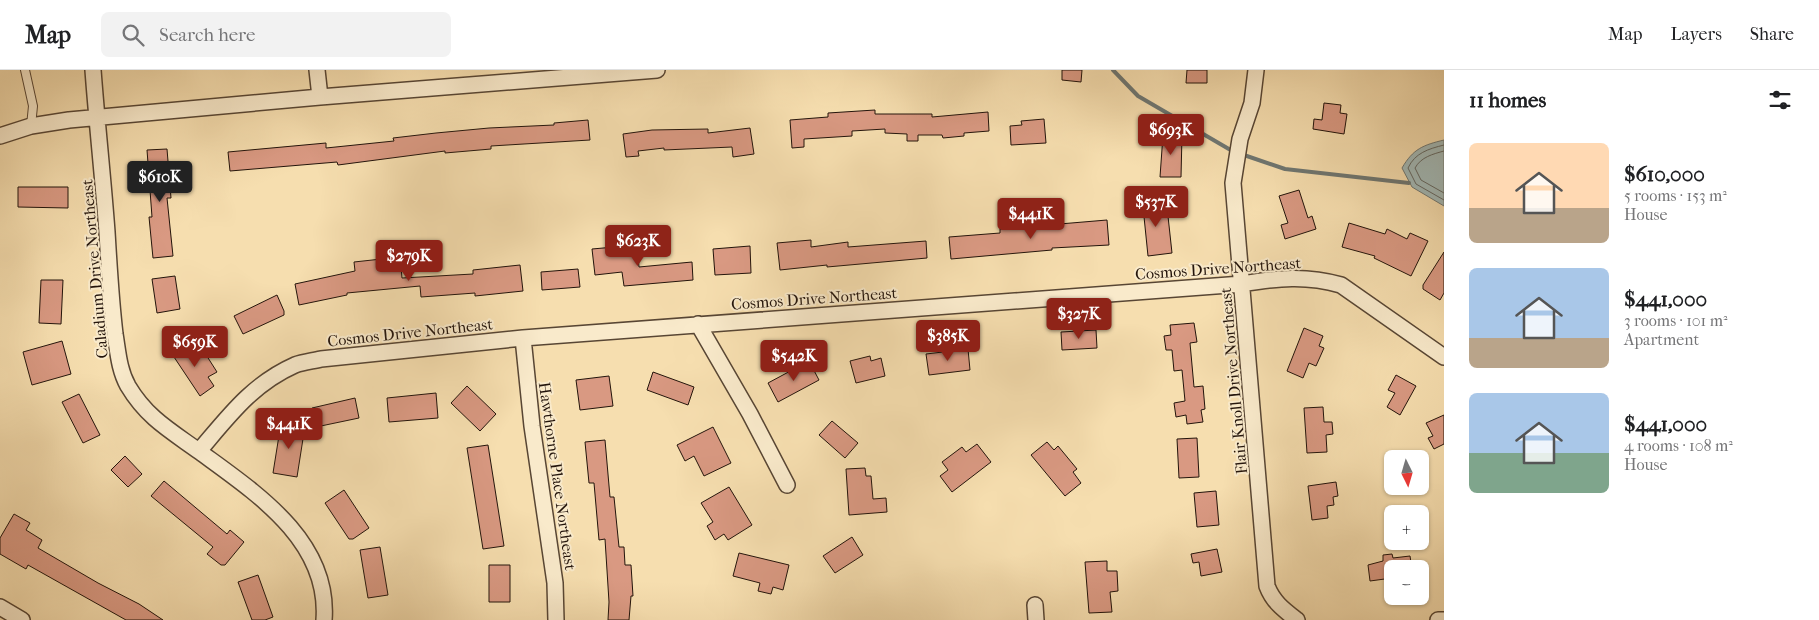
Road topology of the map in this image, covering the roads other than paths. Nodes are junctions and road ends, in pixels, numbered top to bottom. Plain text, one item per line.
1 (25, 70) edge
2 (93, 70) edge
3 (317, 70) edge
4 (657, 70) edge
5 (1256, 70) edge
6 (497, 77) edge
7 (320, 97) junction
8 (97, 118) junction
9 (31, 126) junction
10 (0, 136) edge
11 (1242, 284) junction
12 (698, 324) junction
13 (523, 338) junction
14 (1444, 357) edge
15 (199, 451) junction
16 (788, 485) dead end
17 (0, 607) edge
18 (22, 620) edge
19 (324, 620) edge
20 (556, 620) edge
21 (1297, 620) edge
22 (1438, 620) edge
23 (1444, 620) edge

1 - 9 lane
2 - 8 street, Caladium Drive Northeast
3 - 7 street
4 - 6 street
5 - 11 street, Flair Knoll Drive Northeast
6 - 7 street
7 - 8 street
8 - 9 street
8 - 15 street, Caladium Drive Northeast
9 - 10 street
11 - 12 street, Cosmos Drive Northeast
11 - 14 street, Cosmos Drive Northeast
11 - 21 street, Flair Knoll Drive Northeast
12 - 13 street, Cosmos Drive Northeast
12 - 16 street
13 - 15 street, Cosmos Drive Northeast
13 - 20 street, Hawthorne Place Northeast
15 - 19 street, Caladium Drive Northeast
17 - 18 street
22 - 23 street

